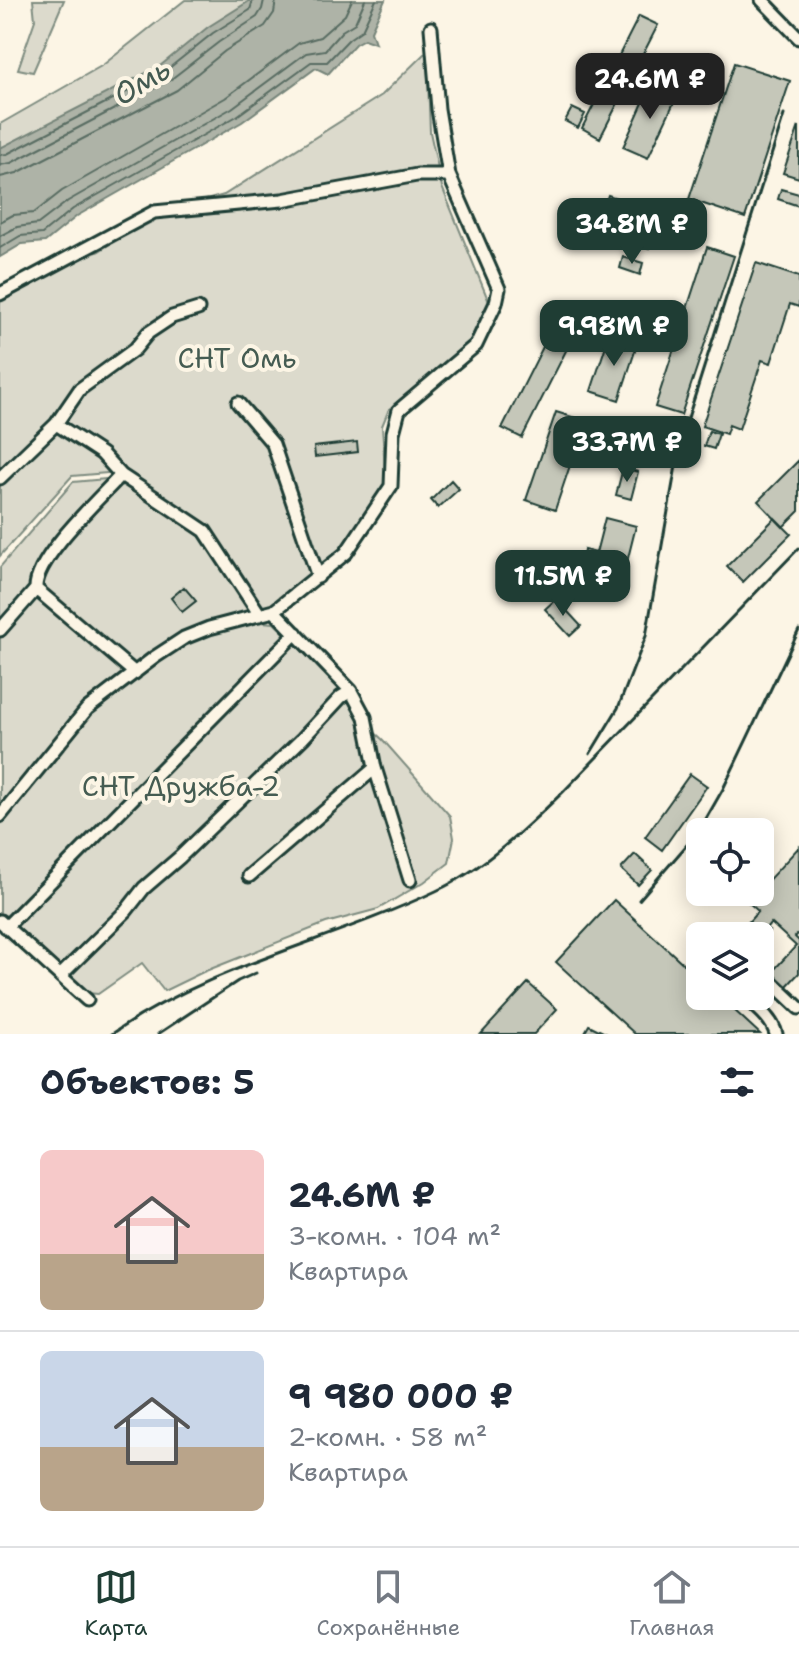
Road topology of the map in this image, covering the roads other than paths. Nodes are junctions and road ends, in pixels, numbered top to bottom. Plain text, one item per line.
1 (762, 0) edge
2 (431, 28) dead end
3 (799, 38) edge
4 (449, 175) junction
5 (0, 294) edge
6 (198, 309) dead end
7 (238, 403) dead end
8 (56, 424) junction
9 (121, 475) junction
10 (0, 478) edge
11 (318, 577) junction
12 (36, 589) junction
13 (274, 611) junction
14 (260, 615) junction
15 (0, 630) edge
16 (296, 633) junction
17 (135, 673) junction
18 (351, 691) junction
19 (375, 768) junction
20 (1, 813) edge
21 (249, 876) dead end
22 (410, 880) dead end
23 (3, 924) edge
24 (62, 974) junction
25 (774, 984) edge
26 (87, 1000) dead end
27 (799, 1008) edge
28 (759, 1010) edge
29 (776, 1034) edge

1 - 3 street
2 - 4 street
4 - 5 street
4 - 11 street
6 - 8 street
7 - 11 street
8 - 9 street
8 - 10 street
9 - 12 street
9 - 14 street
11 - 13 street
12 - 15 street
12 - 17 street
13 - 14 street
13 - 16 street
14 - 17 street
16 - 18 street
16 - 23 street
17 - 20 street
18 - 19 street
18 - 24 street
19 - 21 street
19 - 22 street
23 - 24 street
24 - 26 street
25 - 27 street
28 - 29 street

